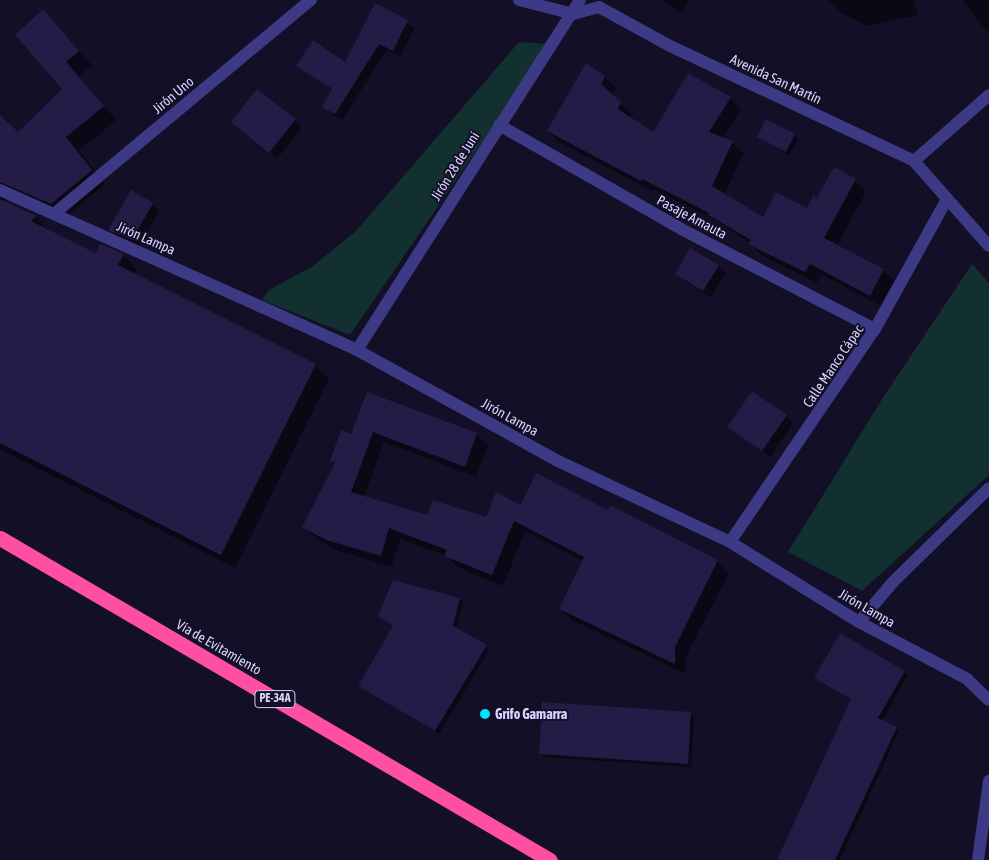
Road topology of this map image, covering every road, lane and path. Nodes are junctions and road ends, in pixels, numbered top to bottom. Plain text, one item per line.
1 (311, 0) edge
2 (519, 0) edge
3 (580, 0) edge
4 (573, 14) junction
5 (989, 95) edge
6 (499, 125) junction
7 (914, 161) junction
8 (0, 190) edge
9 (947, 198) junction
10 (55, 213) junction
11 (989, 246) edge
12 (875, 329) junction
13 (357, 350) junction
14 (989, 488) edge
15 (0, 538) edge
16 (730, 542) junction
17 (859, 622) junction
18 (989, 700) edge
19 (989, 781) edge
20 (989, 853) edge
21 (550, 860) edge
22 (978, 860) edge
23 (984, 860) edge

1 - 10 street, Jirón Uno
2 - 4 street, Avenida San Martín
3 - 4 street, Jirón 28 de Juni
4 - 6 street, Jirón 28 de Juni
4 - 7 street, Avenida San Martín
5 - 7 street
6 - 12 street, Pasaje Amauta
6 - 13 street, Jirón 28 de Juni
7 - 9 street, Avenida San Martín
8 - 10 street, Jirón Lampa
9 - 11 street, Avenida San Martín
9 - 12 street, Calle Manco Cápac
10 - 13 street, Jirón Lampa
12 - 16 street, Calle Manco Cápac
13 - 16 street, Jirón Lampa
14 - 17 street
15 - 21 highway, Vía de Evitamiento / PE-34A
16 - 17 street, Jirón Lampa
17 - 18 street, Jirón Lampa
19 - 22 street
20 - 23 street

